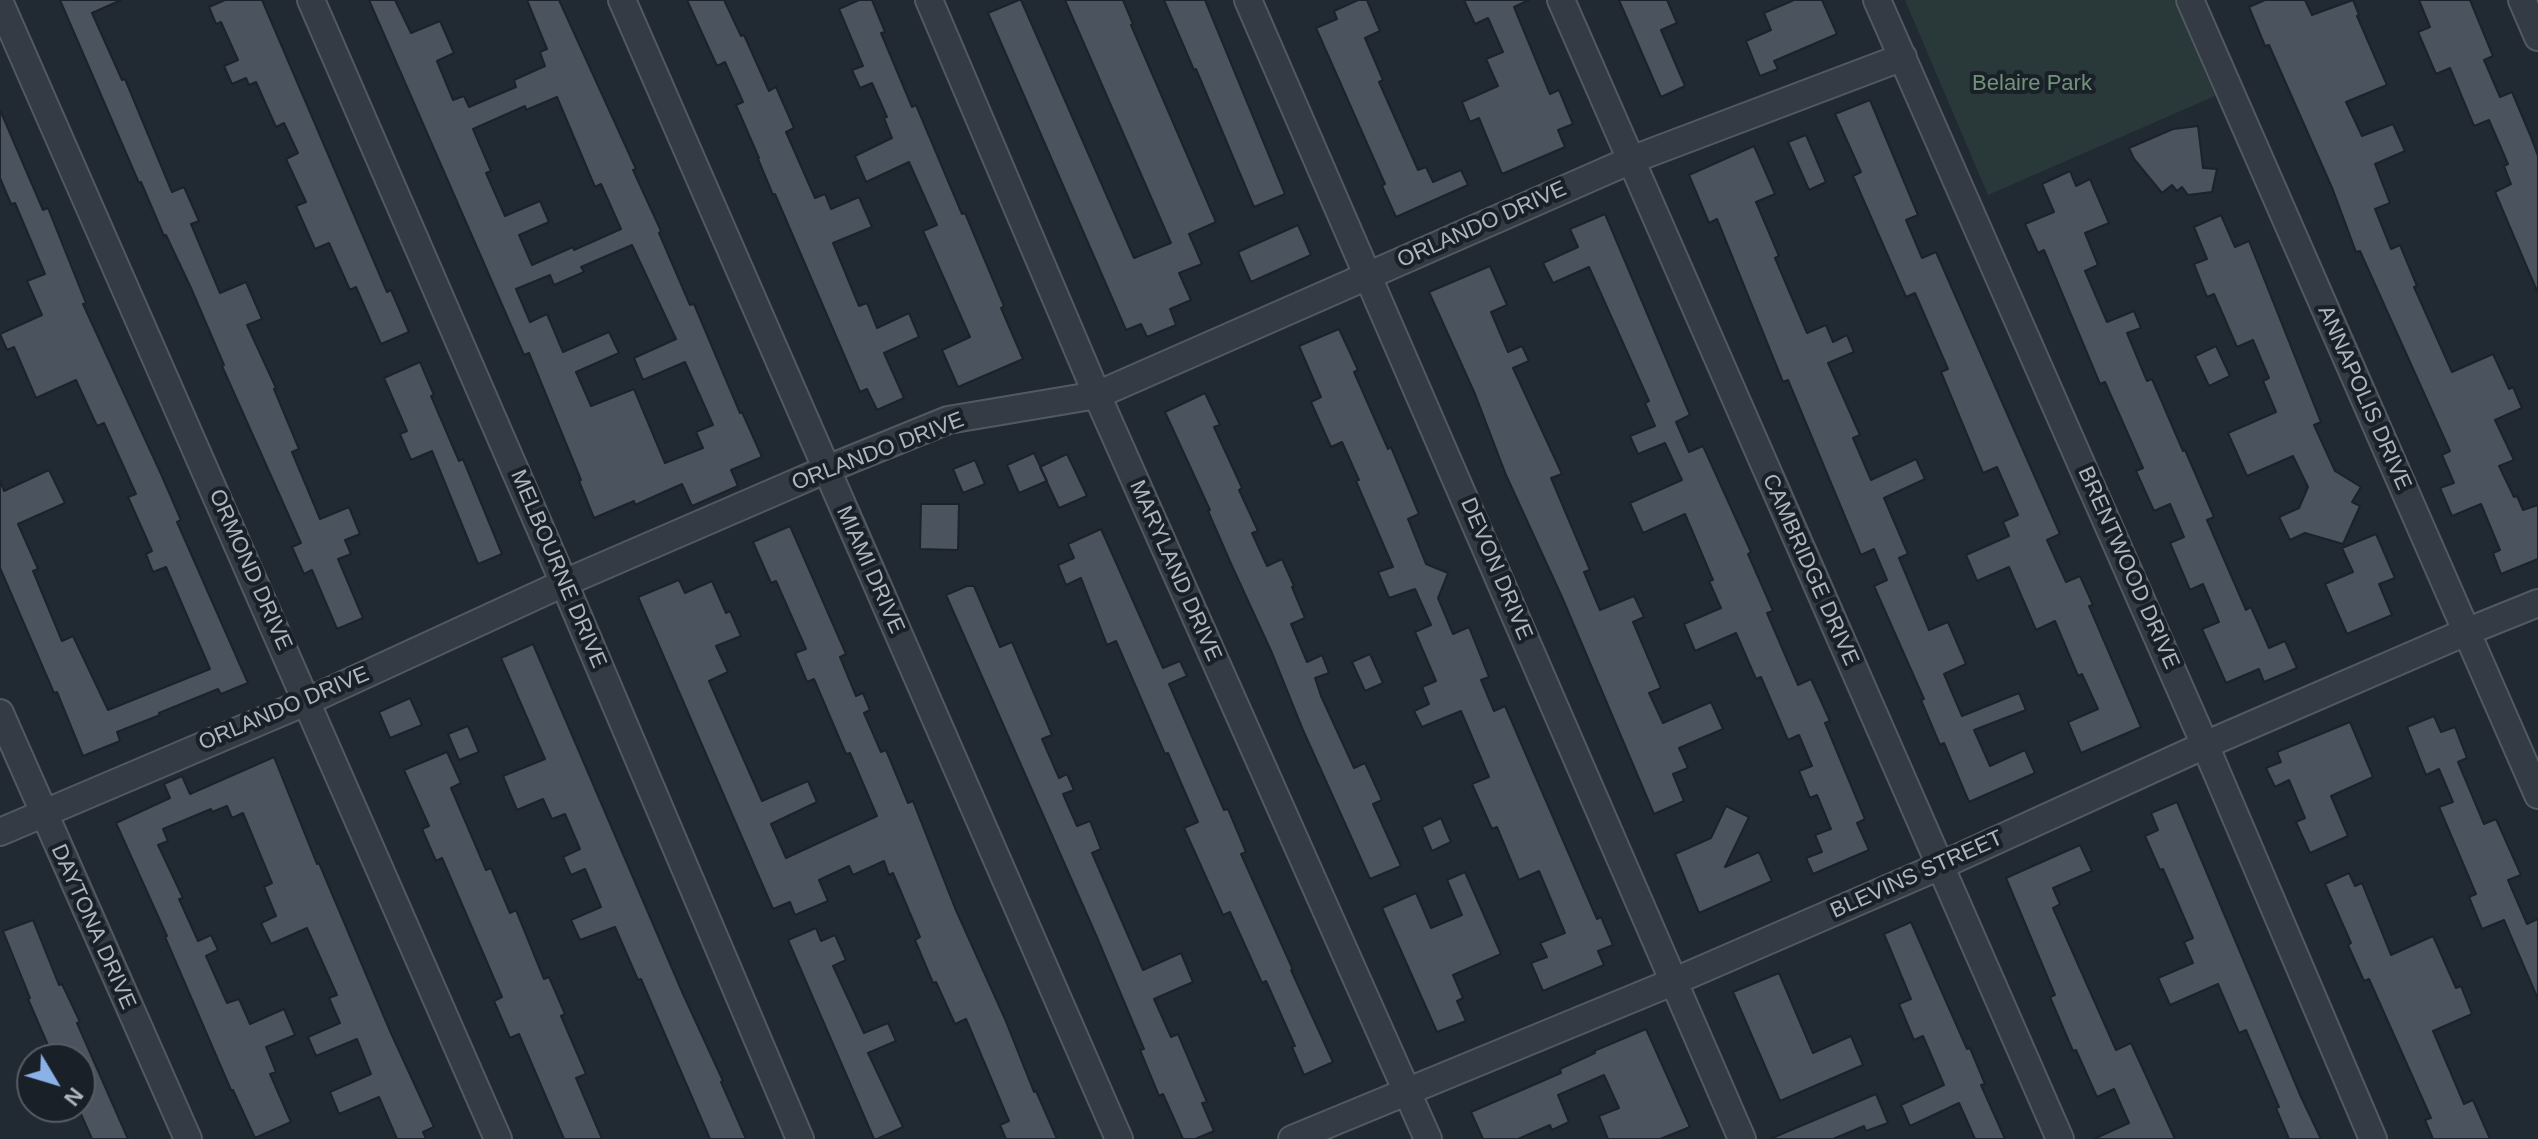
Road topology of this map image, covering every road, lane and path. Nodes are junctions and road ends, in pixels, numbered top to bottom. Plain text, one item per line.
1 (311, 0) edge
2 (622, 0) edge
3 (929, 0) edge
4 (1248, 0) edge
5 (1561, 0) edge
6 (1877, 0) edge
7 (2190, 0) edge
8 (2522, 0) edge
9 (0, 3) edge
10 (2538, 37) edge
11 (1903, 57) junction
12 (1631, 160) junction
13 (1368, 275) junction
14 (1097, 395) junction
15 (825, 470) junction
16 (564, 583) junction
17 (2538, 603) edge
18 (2466, 632) junction
19 (308, 701) junction
20 (0, 713) edge
21 (2205, 745) junction
22 (2538, 795) edge
23 (42, 812) junction
24 (0, 832) edge
25 (1940, 866) junction
26 (1675, 981) junction
27 (1408, 1091) junction
28 (188, 1139) edge
29 (498, 1139) edge
30 (800, 1139) edge
31 (1119, 1139) edge
32 (1292, 1139) edge
33 (1428, 1139) edge
34 (1742, 1139) edge
35 (2060, 1139) edge
36 (2373, 1139) edge

1 - 16 street, MELBOURNE DRIVE
2 - 15 street, MIAMI DRIVE
3 - 14 street, MARYLAND DRIVE
4 - 13 street, DEVON DRIVE
5 - 12 street, CAMBRIDGE DRIVE
6 - 11 street, BRENTWOOD DRIVE
7 - 18 street, ANNAPOLIS DRIVE
8 - 10 street
9 - 19 street, ORMOND DRIVE
11 - 12 street, ORLANDO DRIVE
11 - 21 street, BRENTWOOD DRIVE
12 - 13 street, ORLANDO DRIVE
12 - 25 street, CAMBRIDGE DRIVE
13 - 14 street, ORLANDO DRIVE
13 - 26 street, DEVON DRIVE
14 - 15 street, ORLANDO DRIVE
14 - 27 street, MARYLAND DRIVE
15 - 16 street, ORLANDO DRIVE
15 - 31 street, MIAMI DRIVE
16 - 19 street, ORLANDO DRIVE
16 - 30 street, MELBOURNE DRIVE
17 - 18 street, BLEVINS STREET
18 - 21 street, BLEVINS STREET
18 - 22 street, ANNAPOLIS DRIVE
19 - 23 street, ORLANDO DRIVE
19 - 29 street, ORMOND DRIVE
20 - 23 street, DAYTONA DRIVE
21 - 25 street, BLEVINS STREET
21 - 36 street, BRENTWOOD DRIVE
23 - 24 street, ORLANDO DRIVE
23 - 28 street, DAYTONA DRIVE
25 - 26 street, BLEVINS STREET
25 - 35 street, CAMBRIDGE DRIVE
26 - 27 street, BLEVINS STREET
26 - 34 street, DEVON DRIVE
27 - 32 street, BLEVINS STREET
27 - 33 street, MARYLAND DRIVE

